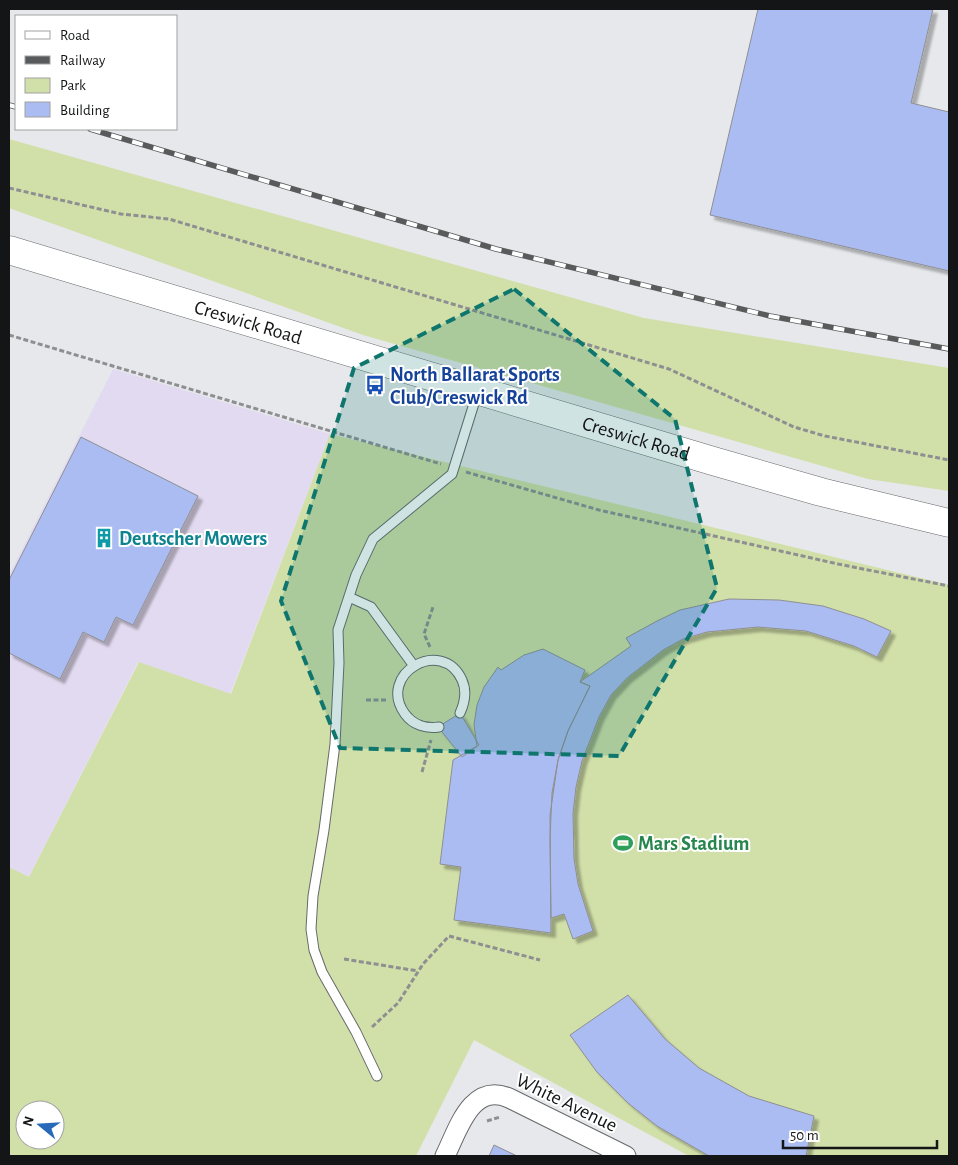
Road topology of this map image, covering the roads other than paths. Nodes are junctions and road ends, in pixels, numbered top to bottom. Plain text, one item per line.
1 (9, 250) edge
2 (478, 392) junction
3 (949, 523) edge
4 (349, 597) junction
5 (414, 666) junction
6 (460, 713) dead end
7 (439, 727) dead end
8 (377, 1076) dead end
9 (445, 1156) edge
10 (626, 1156) edge

1 - 2 highway, Creswick Road
2 - 3 highway, Creswick Road
2 - 4 lane
4 - 5 lane
4 - 8 lane
5 - 6 lane
5 - 7 lane
9 - 10 street, White Avenue

